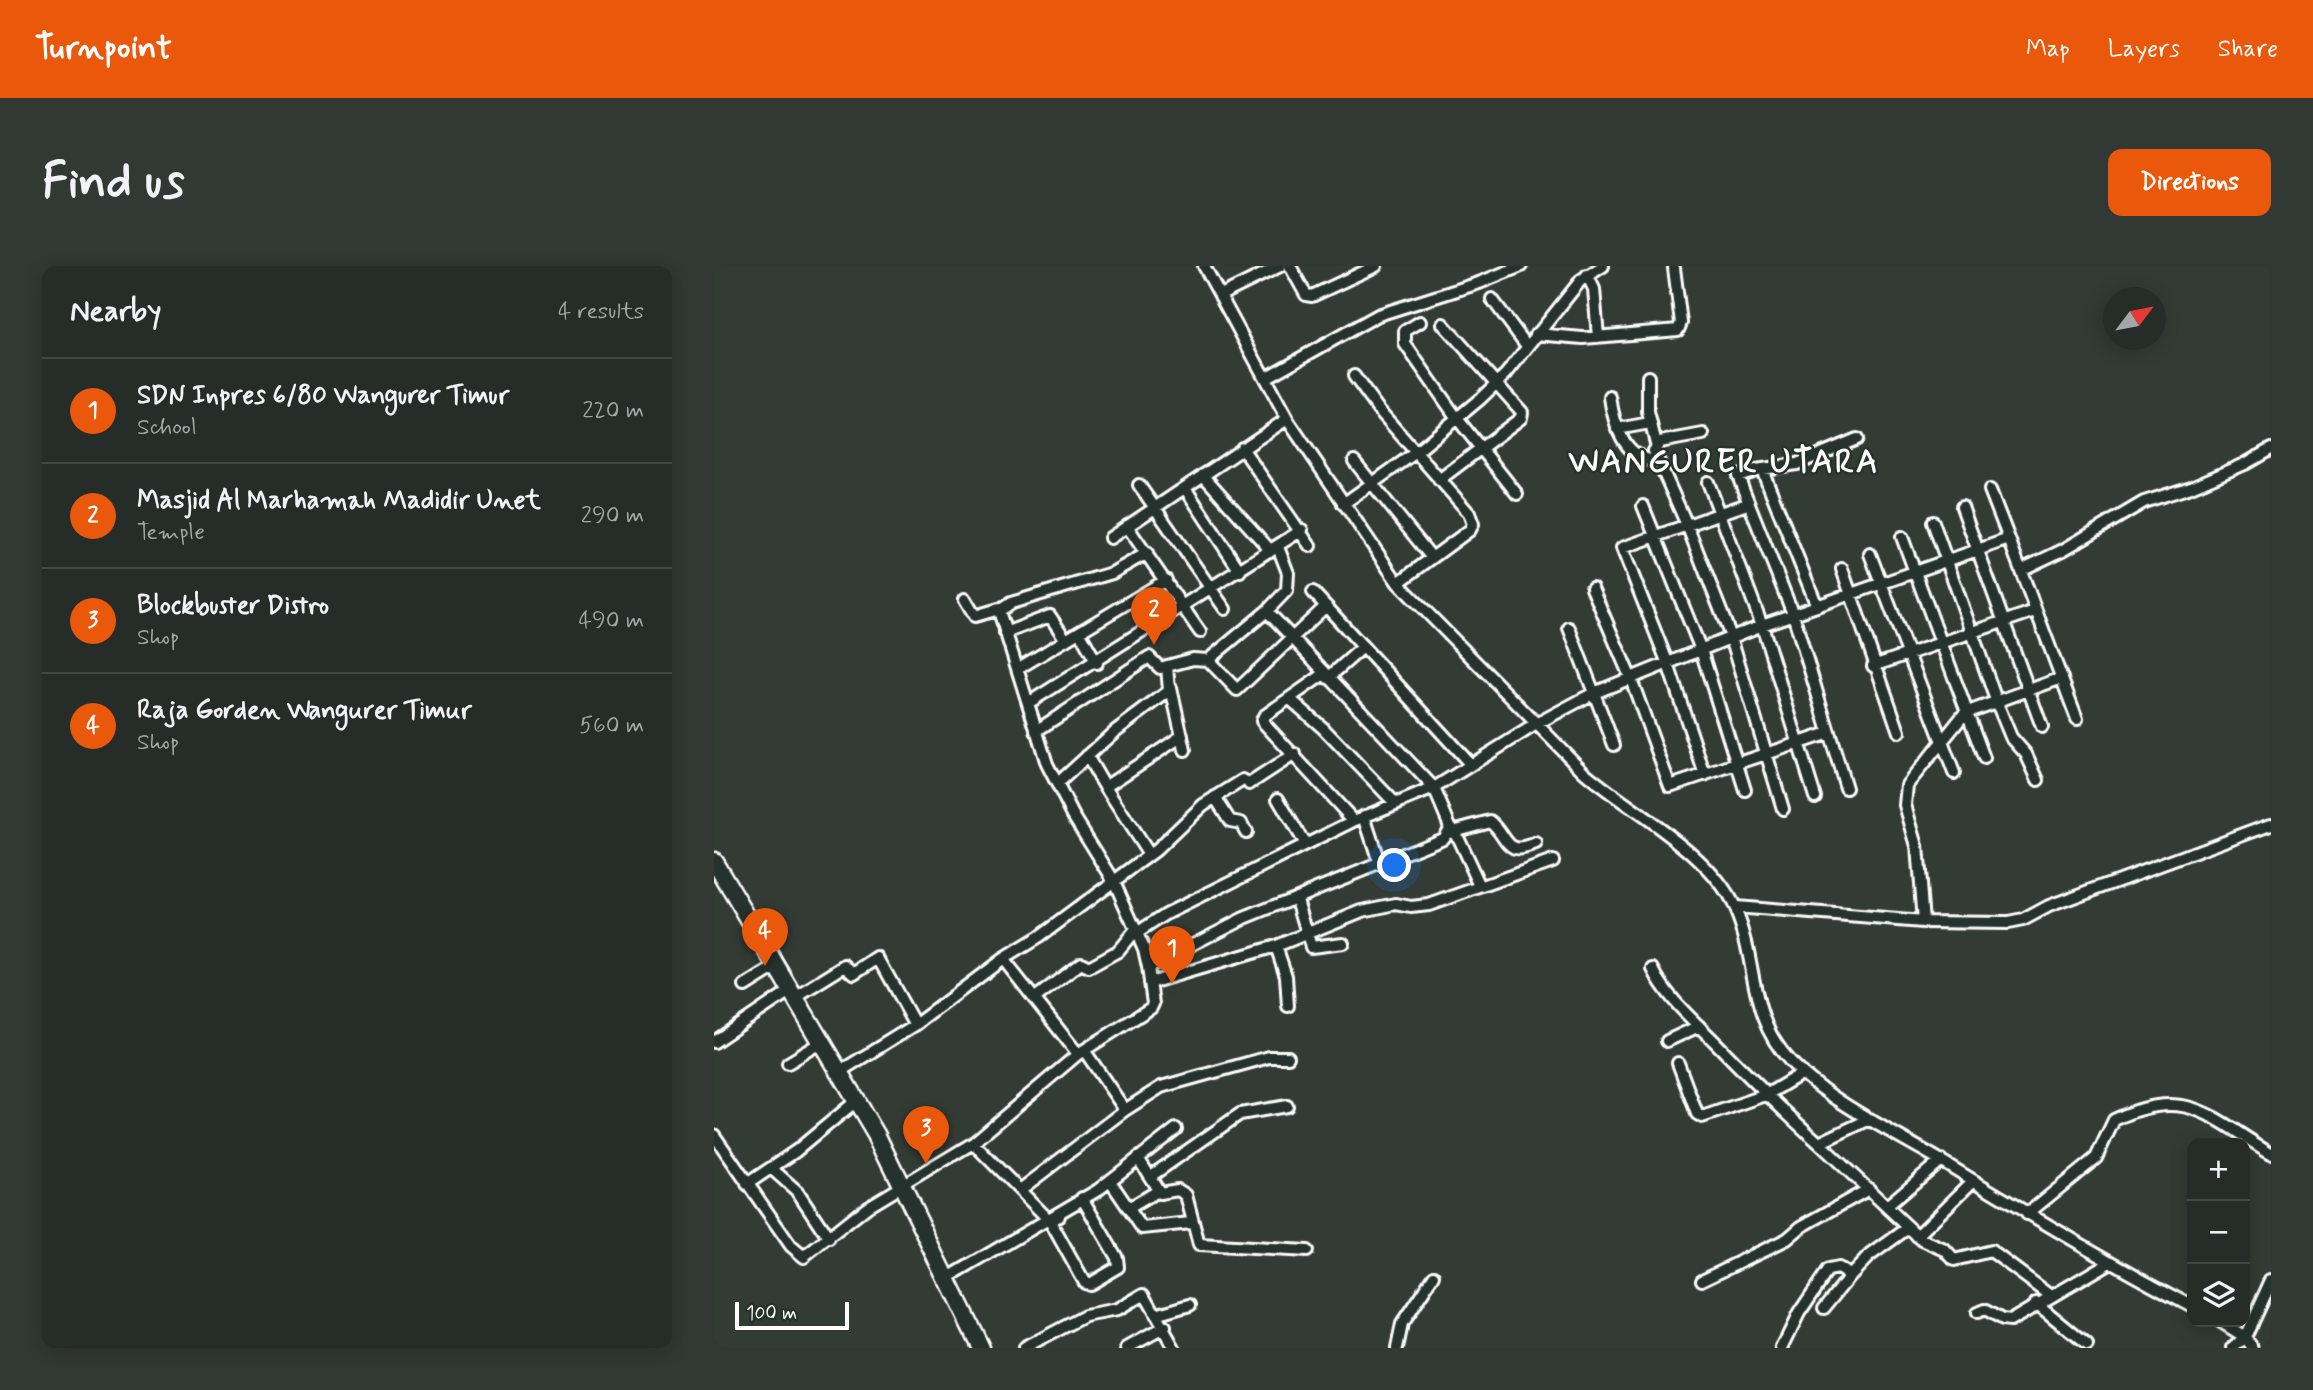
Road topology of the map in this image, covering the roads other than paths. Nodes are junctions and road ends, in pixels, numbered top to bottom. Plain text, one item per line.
1 (1204, 266) edge
2 (1280, 266) edge
3 (1290, 266) edge
4 (1377, 266) edge
5 (1521, 266) edge
6 (1603, 266) edge
7 (1674, 268) dead end
8 (1587, 275) junction
9 (1221, 295) junction
10 (1492, 299) dead end
11 (1420, 322) dead end
12 (1443, 324) dead end
13 (1536, 334) junction
14 (1598, 337) junction
15 (1527, 345) junction
16 (1354, 376) dead end
17 (1648, 377) dead end
18 (1265, 378) junction
19 (1495, 386) junction
20 (1610, 397) dead end
21 (1456, 417) junction
22 (1287, 419) junction
23 (1650, 423) junction
24 (1617, 429) junction
25 (1703, 434) dead end
26 (1857, 439) dead end
27 (1656, 444) junction
28 (1242, 448) junction
29 (1482, 449) junction
30 (2271, 449) edge
31 (1415, 453) junction
32 (1354, 461) dead end
33 (1658, 461) junction
34 (1762, 469) junction
35 (1203, 475) junction
36 (1439, 480) junction
37 (1708, 482) dead end
38 (1139, 485) dead end
39 (1370, 485) junction
40 (1185, 488) junction
41 (1990, 490) dead end
42 (1517, 494) dead end
43 (1747, 503) junction
44 (1343, 504) junction
45 (1154, 506) junction
46 (1643, 506) dead end
47 (1962, 507) dead end
48 (1719, 513) junction
49 (1933, 522) dead end
50 (1687, 525) junction
51 (1127, 526) junction
52 (1302, 530) junction
53 (1654, 536) junction
54 (1902, 537) dead end
55 (1110, 538) dead end
56 (2009, 539) junction
57 (1310, 546) dead end
58 (1274, 549) junction
59 (1979, 549) junction
60 (1147, 553) junction
61 (1870, 554) dead end
62 (1432, 558) junction
63 (1948, 561) junction
64 (1842, 569) dead end
65 (2021, 570) junction
66 (1240, 571) junction
67 (1916, 573) junction
68 (1166, 580) junction
69 (1398, 583) junction
70 (1882, 585) junction
71 (1211, 587) junction
72 (1592, 588) dead end
73 (1313, 592) dead end
74 (1851, 595) junction
75 (965, 599) dead end
76 (1326, 606) junction
77 (1817, 606) junction
78 (1183, 607) junction
79 (999, 609) junction
80 (1225, 609) dead end
81 (1267, 611) junction
82 (2035, 611) junction
83 (1793, 614) junction
84 (2003, 622) junction
85 (1762, 625) junction
86 (1569, 628) dead end
87 (1200, 632) dead end
88 (1972, 632) junction
89 (1005, 633) junction
90 (1080, 633) junction
91 (1731, 637) junction
92 (1293, 639) junction
93 (1066, 640) junction
94 (1941, 644) junction
95 (1363, 647) junction
96 (1701, 650) junction
97 (1908, 655) junction
98 (1208, 660) junction
99 (1097, 663) junction
100 (1668, 664) junction
101 (1167, 666) junction
102 (1874, 666) junction
103 (1018, 668) junction
104 (1326, 676) junction
105 (1631, 678) junction
106 (2062, 678) junction
107 (1171, 688) junction
108 (2029, 691) junction
109 (1594, 693) junction
110 (1290, 699) junction
111 (1030, 702) junction
112 (1997, 703) junction
113 (1965, 713) junction
114 (2077, 719) dead end
115 (1538, 723) junction
116 (2042, 727) dead end
117 (1035, 731) junction
118 (1899, 732) dead end
119 (1829, 733) junction
120 (1182, 736) junction
121 (1798, 743) junction
122 (1614, 745) dead end
123 (1942, 746) junction
124 (1185, 750) dead end
125 (1295, 754) junction
126 (1767, 754) junction
127 (1087, 757) junction
128 (1984, 758) dead end
129 (1737, 764) junction
130 (1471, 765) junction
131 (1954, 773) dead end
132 (1706, 775) junction
133 (2038, 780) dead end
134 (1058, 783) junction
135 (1105, 788) junction
136 (1434, 788) junction
137 (1846, 788) dead end
138 (1745, 790) dead end
139 (1215, 797) junction
140 (1815, 797) dead end
141 (1278, 799) dead end
142 (1396, 804) junction
143 (1783, 809) dead end
144 (1359, 818) junction
145 (2271, 824) edge
146 (1451, 831) junction
147 (1246, 832) dead end
148 (1536, 844) dead end
149 (1305, 845) junction
150 (1149, 855) junction
151 (1553, 861) dead end
152 (1380, 864) junction
153 (717, 871) edge
154 (1114, 881) junction
155 (1480, 886) junction
156 (1297, 899) junction
157 (1734, 907) junction
158 (1923, 922) junction
159 (1135, 930) junction
160 (1308, 932) junction
161 (1343, 943) dead end
162 (1276, 946) junction
163 (1180, 950) junction
164 (1003, 959) junction
165 (777, 966) junction
166 (1148, 967) junction
167 (1653, 968) dead end
168 (1186, 971) junction
169 (1150, 983) junction
170 (745, 986) dead end
171 (793, 993) junction
172 (1034, 999) junction
173 (1288, 1006) dead end
174 (915, 1025) junction
175 (1699, 1026) junction
176 (1667, 1041) dead end
177 (714, 1042) edge
178 (821, 1043) junction
179 (1081, 1052) junction
180 (1289, 1057) dead end
181 (788, 1063) dead end
182 (1678, 1063) dead end
183 (839, 1072) junction
184 (1803, 1073) junction
185 (1766, 1095) junction
186 (856, 1101) junction
187 (1287, 1105) dead end
188 (1125, 1111) junction
189 (1870, 1119) junction
190 (1176, 1129) dead end
191 (714, 1135) edge
192 (973, 1143) junction
193 (1819, 1143) junction
194 (2271, 1153) edge
195 (1138, 1158) junction
196 (1941, 1160) junction
197 (771, 1168) junction
198 (1152, 1176) junction
199 (1110, 1181) junction
200 (1973, 1181) junction
201 (747, 1184) junction
202 (903, 1185) junction
203 (1869, 1189) junction
204 (1020, 1190) junction
205 (1158, 1191) junction
206 (1083, 1200) junction
207 (1888, 1205) junction
208 (1129, 1208) junction
209 (2027, 1214) junction
210 (1047, 1218) junction
211 (1191, 1223) junction
212 (1908, 1228) junction
213 (1917, 1236) junction
214 (829, 1239) junction
215 (1307, 1251) dead end
216 (2110, 1262) junction
217 (1434, 1276) dead end
218 (1850, 1276) junction
219 (948, 1278) junction
220 (1702, 1280) dead end
221 (2271, 1280) edge
222 (2050, 1295) junction
223 (2036, 1303) junction
224 (2187, 1303) edge
225 (1190, 1305) dead end
226 (1824, 1308) dead end
227 (1978, 1313) dead end
228 (1155, 1315) junction
229 (1165, 1327) junction
230 (2229, 1327) edge
231 (2245, 1337) junction
232 (2087, 1345) dead end
233 (981, 1348) edge
234 (1024, 1348) edge
235 (1127, 1348) edge
236 (1174, 1348) edge
237 (1397, 1348) edge
238 (1782, 1348) edge
239 (2233, 1348) edge
240 (2253, 1348) edge

1 - 9 street
2 - 9 street
3 - 4 street
5 - 18 street
6 - 8 street
7 - 14 street
8 - 13 street
8 - 14 street
9 - 18 street
10 - 15 street
11 - 21 street
12 - 19 street
13 - 14 street
13 - 15 street
15 - 19 street
16 - 31 street
17 - 23 street
18 - 22 street
19 - 21 street
19 - 29 street
20 - 24 street
21 - 29 street
21 - 31 street
22 - 28 street
22 - 44 street
23 - 24 street
23 - 27 street
24 - 33 street
25 - 27 street
26 - 34 street
27 - 33 street
28 - 35 street
28 - 52 street
29 - 36 street
29 - 42 street
30 - 65 street
31 - 36 street
31 - 39 street
32 - 39 street
33 - 50 street
34 - 43 street
34 - 77 street
35 - 40 street
35 - 58 street
36 - 62 street
37 - 48 street
38 - 45 street
39 - 44 street
39 - 62 street
40 - 45 street
40 - 66 street
41 - 56 street
43 - 48 street
43 - 83 street
44 - 69 street
45 - 51 street
45 - 71 street
46 - 53 street
47 - 59 street
48 - 50 street
48 - 85 street
49 - 63 street
50 - 53 street
50 - 91 street
51 - 55 street
51 - 60 street
52 - 57 street
52 - 58 street
53 - 96 street
53 - 100 street
54 - 67 street
56 - 59 street
56 - 65 street
58 - 66 street
58 - 81 street
59 - 63 street
59 - 84 street
60 - 68 street
60 - 79 street
61 - 70 street
62 - 69 street
63 - 67 street
63 - 88 street
64 - 74 street
65 - 82 street
66 - 71 street
67 - 70 street
67 - 94 street
68 - 78 street
68 - 90 street
69 - 115 street
70 - 74 street
70 - 97 street
71 - 78 street
71 - 80 street
72 - 105 street
73 - 76 street
74 - 77 street
74 - 102 street
75 - 79 street
76 - 92 street
76 - 95 street
77 - 83 street
78 - 87 street
78 - 99 street
79 - 89 street
81 - 92 street
81 - 98 street
82 - 84 street
82 - 106 street
83 - 85 street
83 - 119 street
84 - 88 street
84 - 108 street
85 - 91 street
85 - 121 street
86 - 109 street
88 - 94 street
88 - 112 street
89 - 93 street
89 - 103 street
90 - 93 street
90 - 99 street
91 - 96 street
91 - 126 street
92 - 98 street
92 - 104 street
93 - 103 street
94 - 97 street
94 - 113 street
95 - 104 street
95 - 130 street
96 - 100 street
96 - 129 street
97 - 102 street
97 - 123 street
98 - 101 street
99 - 111 street
100 - 105 street
100 - 132 street
101 - 107 street
101 - 117 street
102 - 118 street
103 - 111 street
104 - 110 street
104 - 136 street
105 - 109 street
105 - 132 street
106 - 108 street
106 - 114 street
107 - 120 street
107 - 127 street
108 - 112 street
108 - 116 street
109 - 115 street
109 - 122 street
110 - 125 street
110 - 142 street
111 - 117 street
112 - 113 street
112 - 133 street
113 - 123 street
113 - 128 street
115 - 130 street
115 - 157 street
117 - 134 street
119 - 121 street
119 - 137 street
120 - 124 street
120 - 135 street
121 - 126 street
121 - 140 street
123 - 131 street
123 - 158 street
125 - 139 street
125 - 144 street
126 - 129 street
126 - 143 street
127 - 134 street
127 - 135 street
129 - 132 street
129 - 138 street
130 - 136 street
134 - 154 street
135 - 150 street
136 - 142 street
136 - 146 street
139 - 147 street
139 - 150 street
141 - 149 street
142 - 144 street
144 - 149 street
144 - 152 street
145 - 158 street
146 - 148 street
146 - 152 street
146 - 155 street
149 - 159 street
150 - 154 street
151 - 155 street
152 - 156 street
153 - 165 highway
154 - 159 street
154 - 164 street
155 - 160 street
156 - 160 street
156 - 163 street
157 - 158 street
157 - 184 street
159 - 166 street
159 - 172 street
160 - 161 street
160 - 162 street
162 - 168 street
162 - 173 street
163 - 166 street
163 - 168 street
164 - 172 street
164 - 174 street
165 - 170 street
165 - 171 highway
166 - 169 street
167 - 175 street
168 - 169 street
169 - 179 street
171 - 174 street
171 - 177 street
171 - 178 highway
172 - 179 street
174 - 183 street
175 - 176 street
175 - 185 street
178 - 181 street
178 - 183 highway
179 - 188 street
179 - 192 street
180 - 188 street
182 - 185 street
183 - 186 highway
184 - 185 street
184 - 189 street
185 - 193 street
186 - 197 street
186 - 202 highway
187 - 198 street
188 - 204 street
189 - 193 street
189 - 196 street
190 - 195 street
191 - 201 street
192 - 202 street
192 - 204 street
193 - 203 street
194 - 209 street
195 - 198 street
195 - 199 street
196 - 200 street
196 - 207 street
197 - 201 street
197 - 214 street
198 - 205 street
199 - 206 street
199 - 208 street
200 - 209 street
200 - 213 street
201 - 214 street
202 - 214 street
202 - 219 highway
203 - 207 street
203 - 220 street
204 - 210 street
205 - 208 street
205 - 211 street
206 - 206 street
206 - 210 street
207 - 212 street
208 - 211 street
209 - 216 street
210 - 219 street
211 - 215 street
212 - 213 street
212 - 218 street
213 - 222 street
216 - 222 street
216 - 224 street
217 - 237 street
218 - 226 street
218 - 238 street
219 - 233 highway
221 - 231 street
222 - 223 street
223 - 227 street
223 - 232 street
225 - 228 street
228 - 229 street
228 - 234 street
229 - 235 street
229 - 236 street
230 - 231 street
231 - 239 street
231 - 240 street

